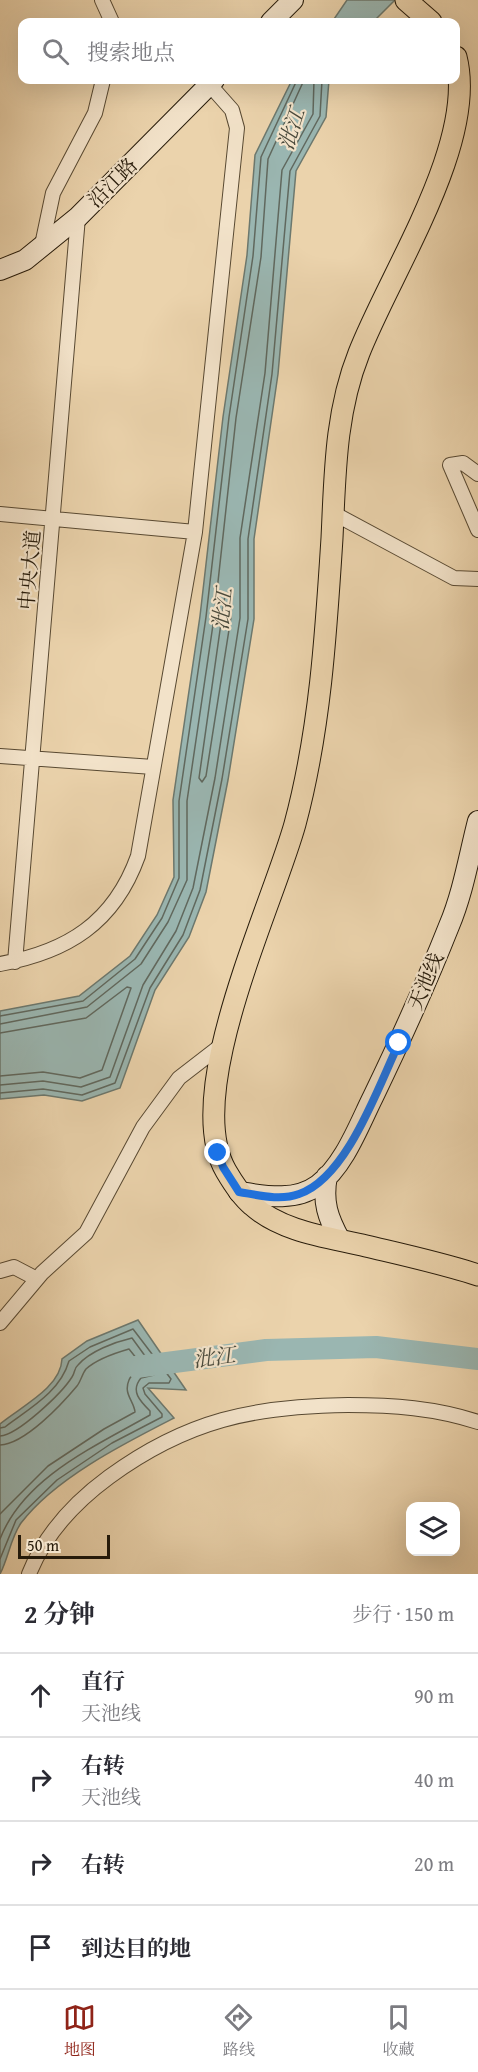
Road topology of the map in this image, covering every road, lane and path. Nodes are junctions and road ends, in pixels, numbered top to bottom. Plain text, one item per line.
1 (102, 0) edge
2 (293, 0) edge
3 (406, 0) edge
4 (110, 18) edge
5 (275, 18) edge
6 (426, 18) edge
7 (103, 84) edge
8 (209, 84) edge
9 (212, 84) edge
10 (460, 84) edge
11 (78, 217) junction
12 (42, 245) junction
13 (0, 270) edge
14 (478, 474) edge
15 (333, 513) junction
16 (0, 514) edge
17 (53, 519) junction
18 (478, 530) edge
19 (195, 532) junction
20 (478, 579) edge
21 (0, 756) edge
22 (32, 758) junction
23 (153, 767) junction
24 (478, 821) edge
25 (15, 962) junction
26 (0, 964) edge
27 (224, 1044) junction
28 (327, 1176) junction
29 (239, 1192) junction
30 (340, 1240) junction
31 (0, 1271) edge
32 (478, 1275) edge
33 (37, 1279) junction
34 (0, 1323) edge
35 (478, 1422) edge
36 (29, 1574) edge

1 - 4 street
2 - 5 street
3 - 6 main road
7 - 12 street
8 - 11 street, 沿江路
9 - 19 street
10 - 15 main road
11 - 12 street, 沿江路
11 - 17 street, 中央大道
12 - 13 street, 沿江路
14 - 18 street
15 - 20 street
15 - 27 main road
16 - 17 street
17 - 19 street
17 - 22 street, 中央大道
19 - 23 street
21 - 22 street
22 - 23 street
22 - 25 street, 中央大道
23 - 25 street
24 - 28 street, 天池线
25 - 26 street
27 - 29 main road
27 - 33 street
28 - 29 street, 天池线
28 - 30 street
29 - 30 main road
30 - 32 main road
31 - 33 street
33 - 34 street
35 - 36 street

